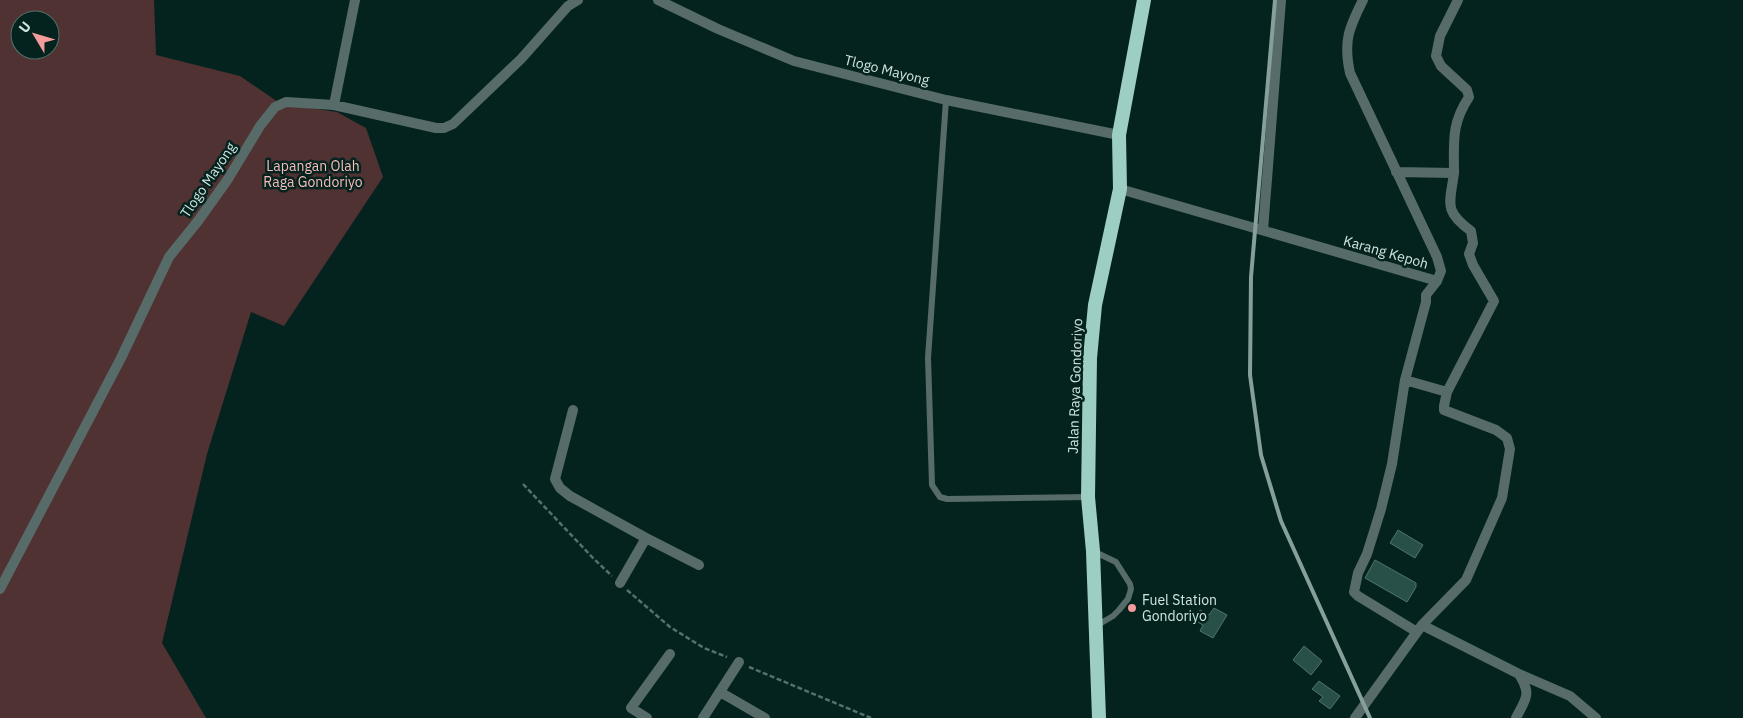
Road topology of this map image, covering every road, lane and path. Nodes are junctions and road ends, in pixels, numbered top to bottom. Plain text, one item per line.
1 (355, 0) edge
2 (578, 0) edge
3 (658, 0) edge
4 (1144, 0) edge
5 (1281, 0) edge
6 (1363, 0) edge
7 (1458, 0) edge
8 (946, 100) junction
9 (334, 105) junction
10 (1120, 135) junction
11 (1396, 172) junction
12 (1454, 173) junction
13 (1120, 189) junction
14 (1263, 230) junction
15 (1437, 281) junction
16 (1404, 380) junction
17 (1447, 392) junction
18 (573, 410) dead end
19 (523, 484) dead end
20 (1088, 497) junction
21 (646, 538) junction
22 (1094, 551) junction
23 (699, 566) dead end
24 (620, 584) joint
25 (0, 589) edge
26 (1096, 626) junction
27 (1420, 628) junction
28 (670, 654) dead end
29 (739, 662) dead end
30 (1519, 674) junction
31 (720, 692) junction
32 (647, 718) edge
33 (703, 718) edge
34 (765, 718) edge
35 (1099, 718) edge
36 (1355, 718) edge
37 (1516, 718) edge
38 (1596, 718) edge

1 - 9 street
2 - 9 street, Tlogo Mayong
3 - 8 street, Tlogo Mayong
4 - 10 highway, Jalan Raya Gondoriyo
5 - 14 street
6 - 11 street, Karang Kepoh
7 - 12 street
8 - 10 street, Tlogo Mayong
8 - 20 lane
9 - 25 street, Tlogo Mayong
10 - 13 highway, Jalan Raya Gondoriyo
11 - 12 street
11 - 15 street, Karang Kepoh
12 - 17 street
13 - 14 street, Karang Kepoh
13 - 20 highway, Jalan Raya Gondoriyo
14 - 15 street, Karang Kepoh
15 - 16 street
16 - 17 street
16 - 27 street
17 - 27 street
18 - 21 street
19 - 24 path
20 - 22 highway, Jalan Raya Gondoriyo
21 - 23 street
21 - 24 street
22 - 26 highway, Jalan Raya Gondoriyo
22 - 26 lane
26 - 35 highway, Jalan Raya Gondoriyo
27 - 30 street
27 - 36 street
28 - 32 street
29 - 31 street
30 - 37 street
30 - 38 street
31 - 33 street
31 - 34 street

